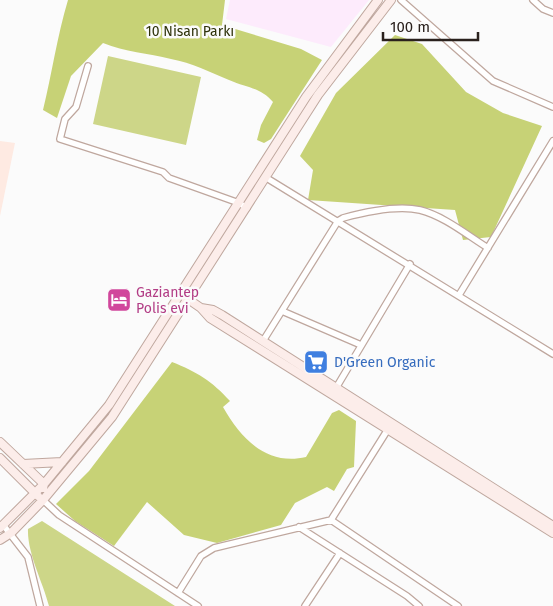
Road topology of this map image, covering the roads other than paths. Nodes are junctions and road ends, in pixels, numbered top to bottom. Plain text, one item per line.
1 (378, 0) edge
2 (391, 0) edge
3 (401, 0) edge
4 (533, 0) edge
5 (553, 13) edge
6 (88, 66) dead end
7 (553, 107) edge
8 (553, 140) edge
9 (551, 150) edge
10 (265, 177) junction
11 (239, 203) junction
12 (247, 208) junction
13 (338, 222) junction
14 (488, 248) junction
15 (410, 264) junction
16 (181, 294) junction
17 (459, 295) junction
18 (189, 300) junction
19 (201, 308) junction
20 (282, 311) junction
21 (263, 341) junction
22 (361, 345) junction
23 (553, 354) edge
24 (336, 388) junction
25 (390, 426) junction
26 (0, 442) edge
27 (0, 458) edge
28 (62, 462) junction
29 (22, 464) junction
30 (44, 484) junction
31 (35, 493) junction
32 (43, 500) junction
33 (331, 520) junction
34 (553, 526) edge
35 (2, 527) edge
36 (299, 527) junction
37 (553, 533) edge
38 (10, 534) junction
39 (0, 540) edge
40 (340, 553) junction
41 (178, 593) junction
42 (40, 606) edge
43 (198, 606) edge
44 (305, 606) edge
45 (419, 606) edge
46 (458, 606) edge

1 - 11 street
2 - 10 street
3 - 7 street
4 - 5 street
6 - 11 street
8 - 9 street
9 - 14 street
10 - 12 street
10 - 13 street
11 - 12 street
11 - 16 street
12 - 18 street
13 - 14 street
13 - 15 street
13 - 20 street
14 - 17 street
15 - 17 street
15 - 22 street
16 - 18 street
16 - 28 street
17 - 23 street
18 - 19 street
18 - 32 street
19 - 21 street
19 - 25 street
20 - 21 street
20 - 22 street
21 - 24 street
22 - 24 street
24 - 25 street
25 - 33 street
25 - 34 street
25 - 37 street
26 - 29 street
27 - 31 street
28 - 29 street
28 - 30 street
29 - 30 street
30 - 31 street
30 - 32 street
31 - 32 street
31 - 35 street
32 - 38 street
32 - 41 street
33 - 36 street
33 - 46 street
35 - 38 street
36 - 40 street
36 - 41 street
38 - 39 street
38 - 42 street
40 - 44 street
40 - 45 street
41 - 43 street

